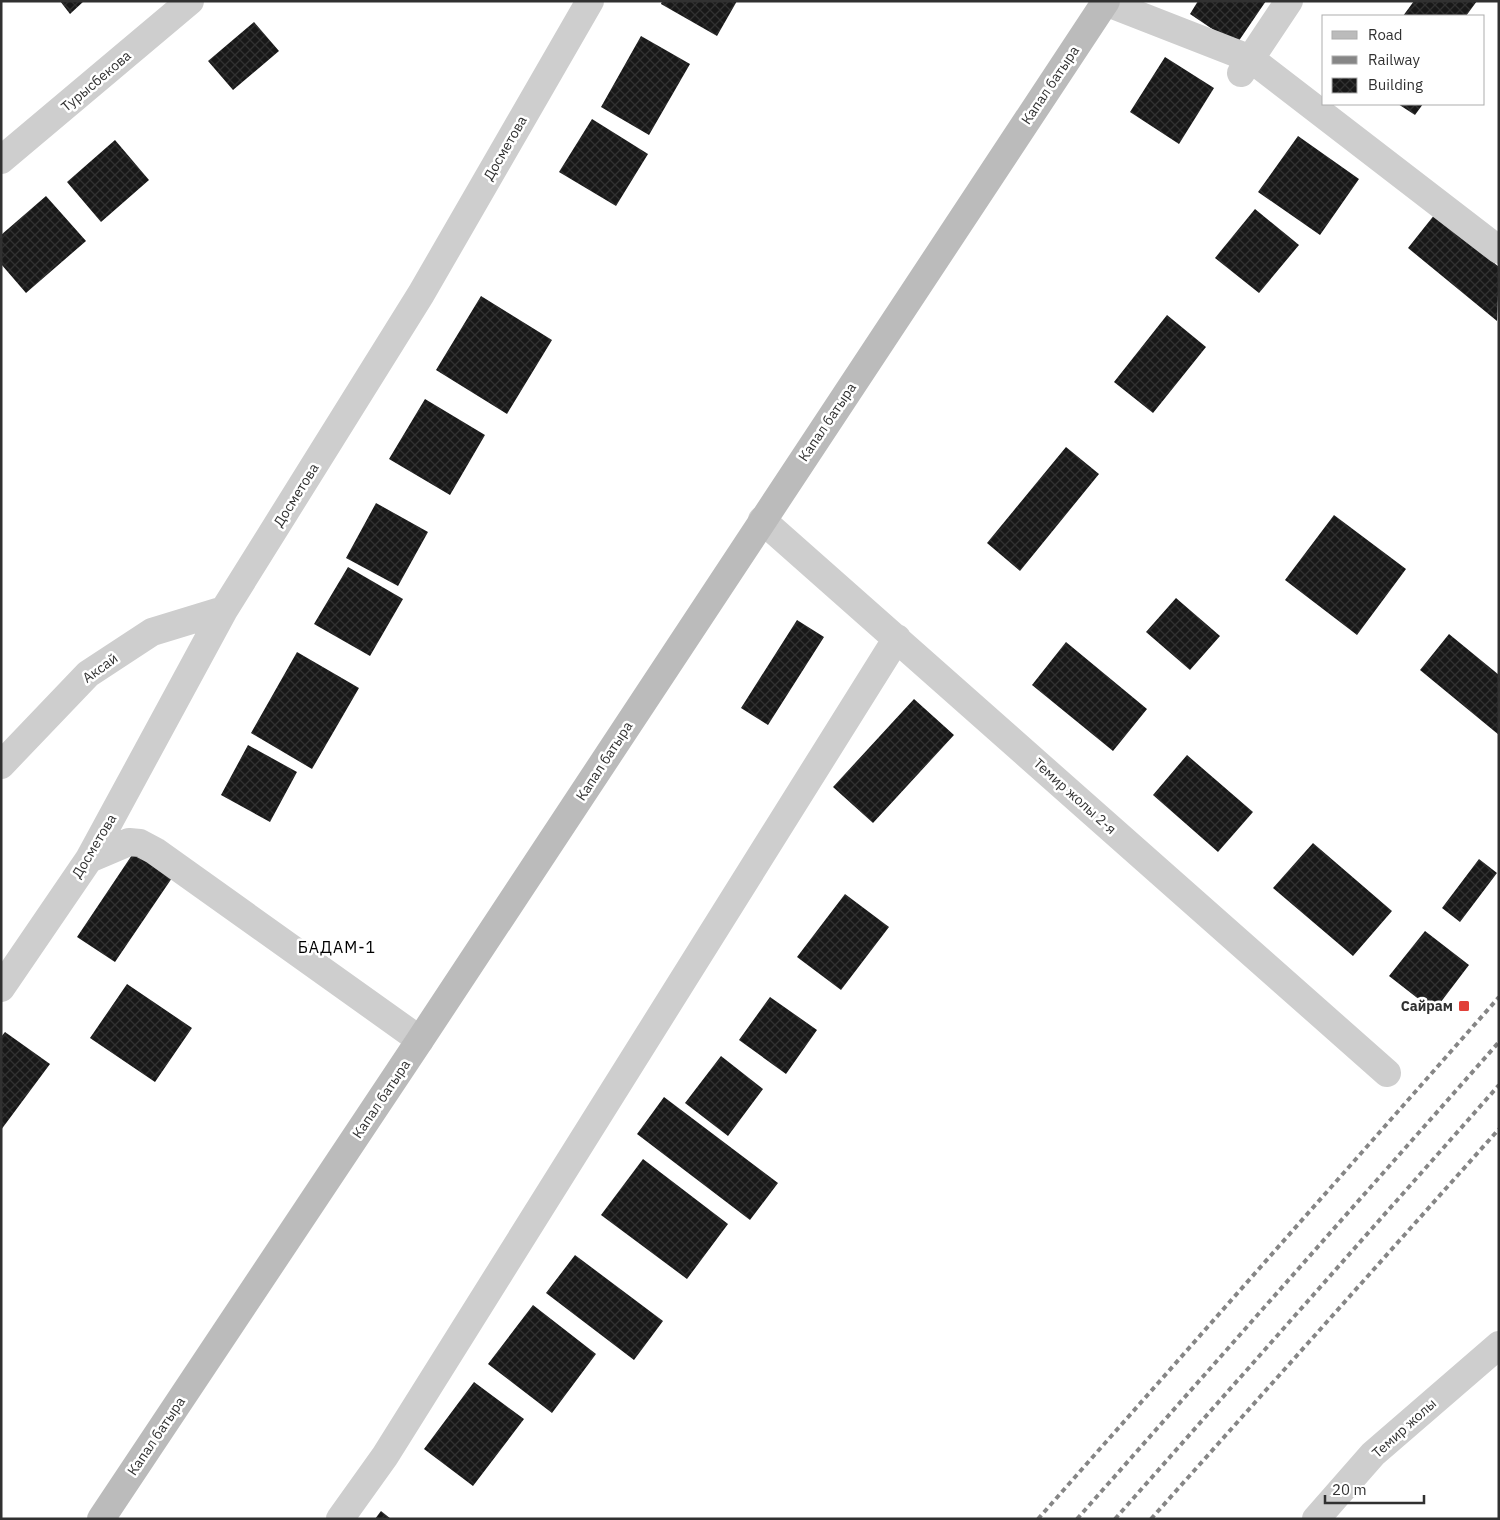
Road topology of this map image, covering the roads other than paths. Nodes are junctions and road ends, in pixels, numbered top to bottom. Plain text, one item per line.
1 (190, 1) edge
2 (590, 1) edge
3 (1289, 1) edge
4 (1106, 2) edge
5 (1246, 66) junction
6 (1, 160) edge
7 (1499, 250) edge
8 (762, 520) junction
9 (224, 610) junction
10 (897, 638) junction
11 (1, 765) edge
12 (89, 859) junction
13 (1, 988) edge
14 (420, 1040) junction
15 (1387, 1073) dead end
16 (1499, 1345) edge
17 (101, 1519) edge
18 (340, 1519) edge
19 (1316, 1519) edge

1 - 6 street, Турысбекова
2 - 9 street, Досметова
3 - 5 street
4 - 5 street
4 - 8 main road, Капал батыра
5 - 7 street
8 - 10 street, Темир жолы 2-я
8 - 14 main road, Капал батыра
9 - 11 street, Аксай
9 - 12 street, Досметова
10 - 15 street, Темир жолы 2-я
10 - 18 street
12 - 13 street, Досметова
12 - 14 street
14 - 17 main road, Капал батыра
16 - 19 street, Темир жолы

